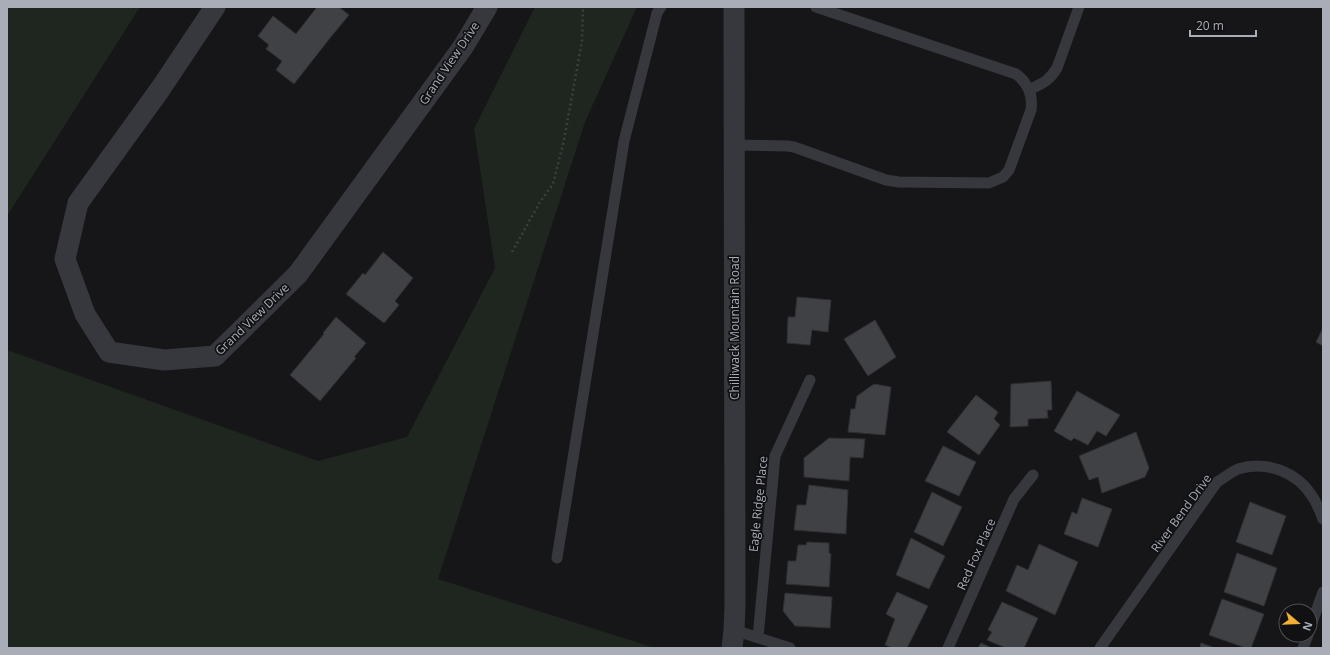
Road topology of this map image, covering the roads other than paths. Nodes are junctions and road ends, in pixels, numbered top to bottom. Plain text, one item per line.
1 (215, 7) edge
2 (487, 7) edge
3 (661, 7) edge
4 (734, 7) edge
5 (816, 7) edge
6 (1079, 7) edge
7 (1029, 90) junction
8 (734, 145) junction
9 (810, 380) dead end
10 (1033, 475) dead end
11 (1323, 519) edge
12 (556, 558) dead end
13 (1323, 592) edge
14 (1318, 606) edge
15 (758, 637) junction
16 (733, 639) edge
17 (790, 648) edge
18 (948, 648) edge
19 (1100, 648) edge

1 - 2 street, Grand View Drive
3 - 12 lane
4 - 8 street, Chilliwack Mountain Road
5 - 7 lane
6 - 7 lane
7 - 8 lane
8 - 16 street, Chilliwack Mountain Road
9 - 15 lane, Eagle Ridge Place
10 - 18 lane, Red Fox Place
11 - 19 lane, River Bend Drive
13 - 14 lane
15 - 16 lane
15 - 17 lane

